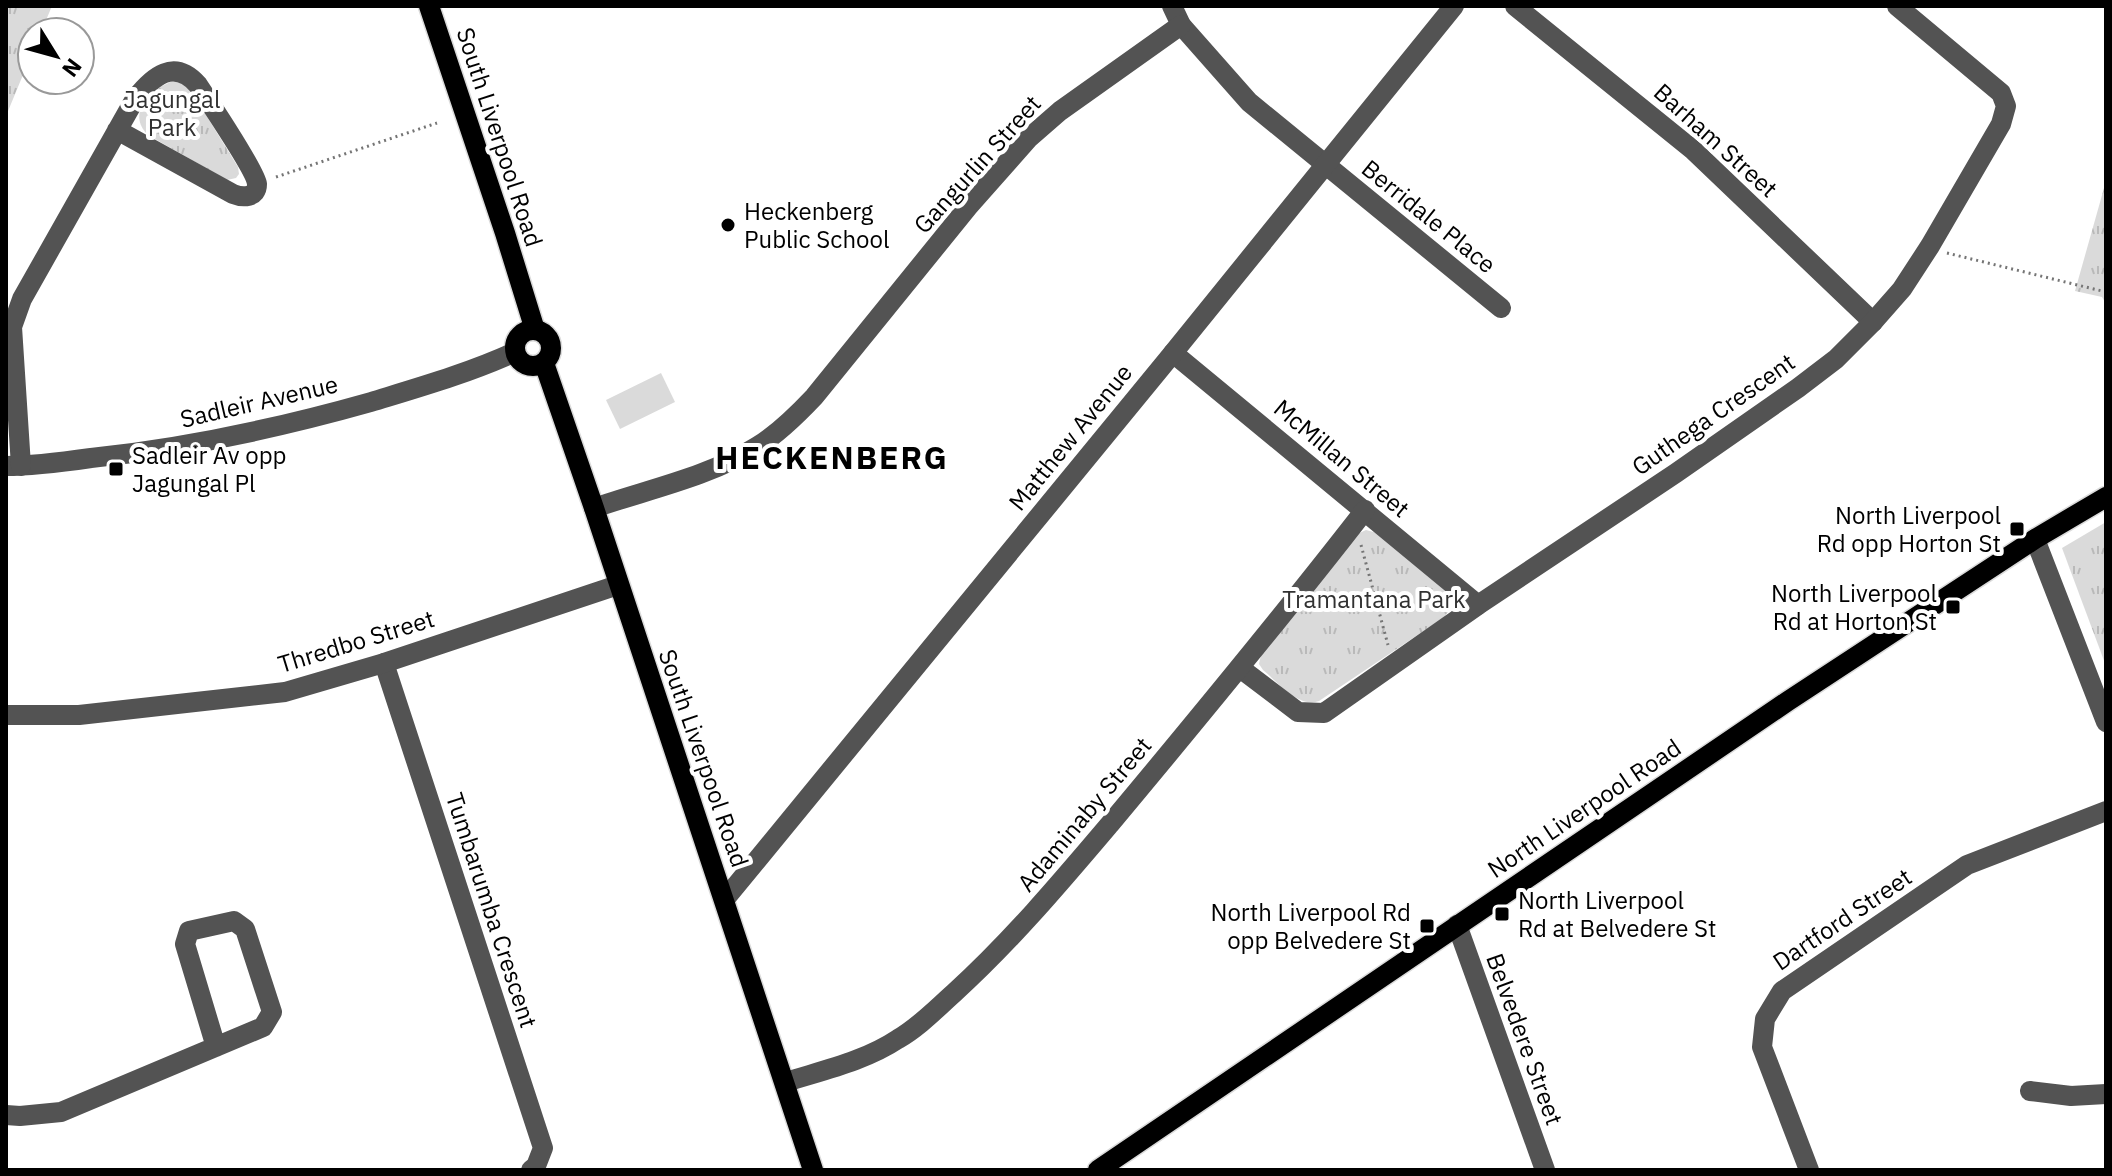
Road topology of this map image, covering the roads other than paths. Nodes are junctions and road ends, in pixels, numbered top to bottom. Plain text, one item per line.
1 (429, 6) edge
2 (1454, 6) edge
3 (1515, 6) edge
4 (1897, 6) edge
5 (1177, 16) edge
6 (117, 130) junction
7 (1325, 165) junction
8 (1501, 308) dead end
9 (1873, 322) junction
10 (535, 330) junction
11 (515, 352) junction
12 (1173, 353) junction
13 (544, 363) junction
14 (13, 466) edge
15 (2106, 497) edge
16 (594, 508) junction
17 (1365, 510) junction
18 (2035, 539) junction
19 (618, 585) junction
20 (1478, 605) junction
21 (384, 663) junction
22 (1240, 668) junction
23 (6, 715) edge
24 (2106, 722) edge
25 (2106, 811) edge
26 (725, 899) junction
27 (1457, 925) junction
28 (216, 1047) junction
29 (786, 1082) junction
30 (2030, 1091) dead end
31 (2106, 1094) edge
32 (6, 1115) edge
33 (531, 1170) edge
34 (813, 1170) edge
35 (1098, 1170) edge
36 (1545, 1170) edge
37 (1809, 1170) edge

1 - 10 main road, South Liverpool Road
2 - 7 street, Matthew Avenue
3 - 9 street, Barham Street
4 - 9 street, Guthega Crescent
5 - 7 street, Berridale Place
5 - 16 street, Gangurlin Street
6 - 6 street
6 - 14 street
7 - 8 street, Berridale Place
7 - 12 street, Matthew Avenue
9 - 20 street, Guthega Crescent
10 - 11 main road
10 - 13 main road
11 - 13 main road
11 - 14 street, Sadleir Avenue
12 - 17 street, McMillan Street
12 - 26 street, Matthew Avenue
13 - 16 main road, South Liverpool Road
15 - 18 main road, North Liverpool Road
16 - 19 main road, South Liverpool Road
17 - 20 street, McMillan Street
17 - 22 street, Adaminaby Street
18 - 24 street
18 - 27 main road, North Liverpool Road
19 - 21 street, Thredbo Street
19 - 26 main road, South Liverpool Road
20 - 22 street, Guthega Crescent
21 - 23 street, Thredbo Street
21 - 33 street, Tumbarumba Crescent
22 - 29 street, Adaminaby Street
25 - 37 street, Dartford Street
26 - 29 main road, South Liverpool Road
27 - 35 main road, North Liverpool Road
27 - 36 street, Belvedere Street
28 - 28 street
28 - 32 street
29 - 34 main road, South Liverpool Road
30 - 31 street

